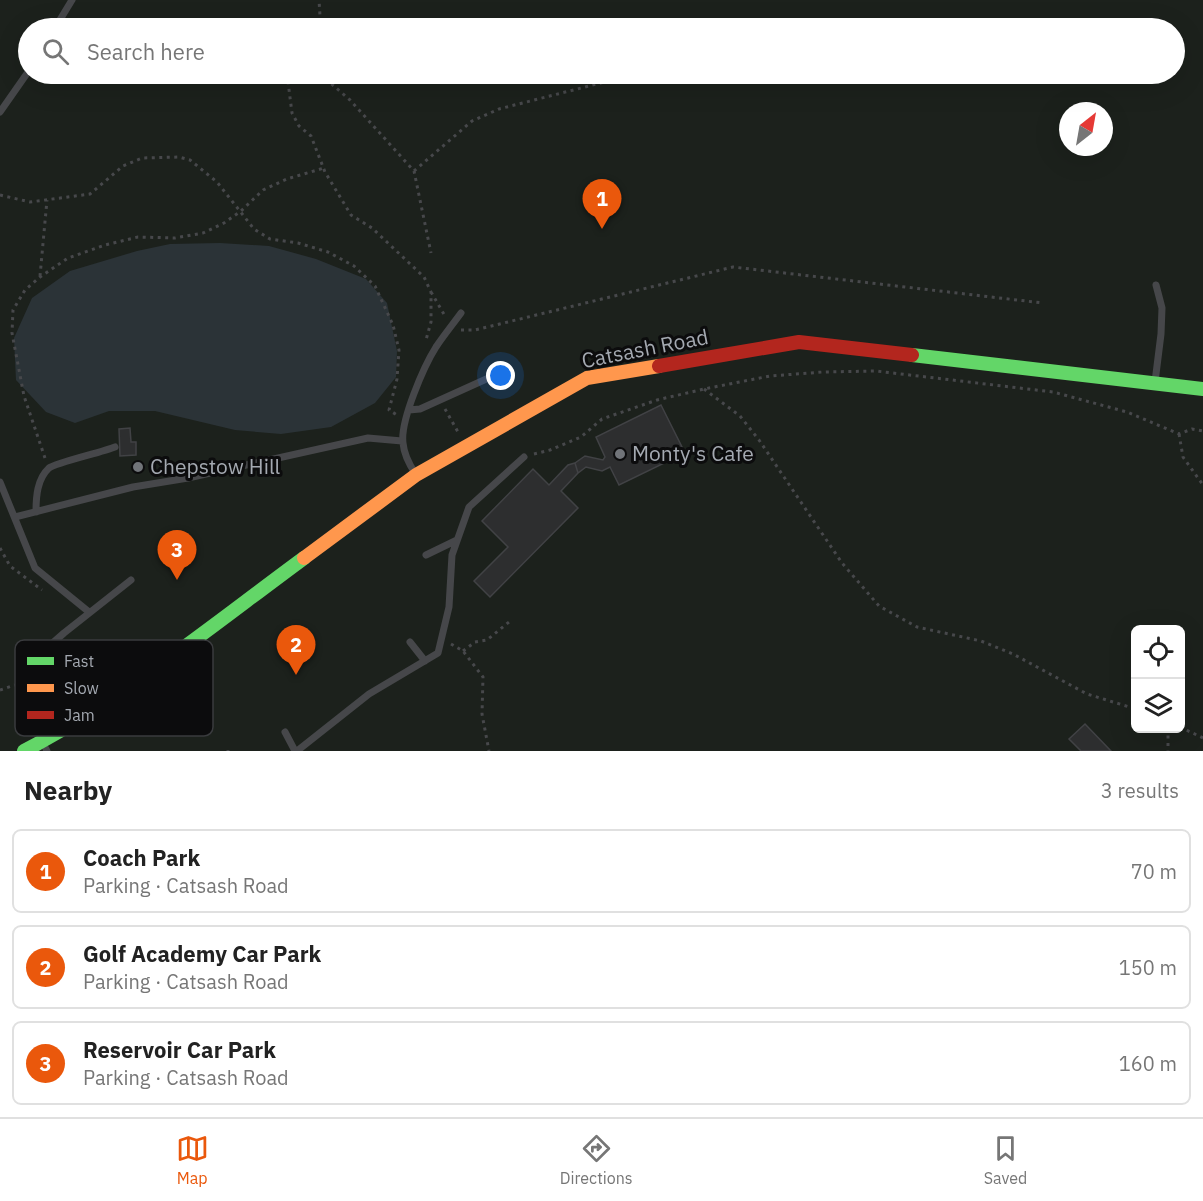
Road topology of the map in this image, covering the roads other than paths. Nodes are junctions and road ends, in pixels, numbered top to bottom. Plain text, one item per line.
1 (72, 0) edge
2 (62, 18) edge
3 (20, 84) edge
4 (0, 112) edge
5 (1156, 285) dead end
6 (461, 313) dead end
7 (494, 376) dead end
8 (1155, 382) junction
9 (1203, 389) edge
10 (409, 410) junction
11 (402, 441) junction
12 (116, 447) dead end
13 (524, 457) road end
14 (416, 475) junction
15 (0, 482) edge
16 (36, 512) junction
17 (15, 517) junction
18 (457, 540) junction
19 (426, 555) dead end
20 (131, 580) dead end
21 (89, 612) junction
22 (56, 640) edge
23 (192, 640) edge
24 (410, 642) dead end
25 (425, 661) junction
26 (285, 732) dead end
27 (52, 736) edge
28 (24, 751) edge
29 (296, 751) edge

1 - 2 lane
3 - 4 lane
5 - 8 lane
6 - 10 lane
7 - 10 lane
8 - 9 street, Catsash Road
8 - 14 street, Catsash Road
10 - 11 lane
11 - 14 lane
11 - 16 lane
12 - 16 lane
13 - 18 lane
14 - 23 street, Catsash Road
15 - 17 lane
16 - 17 lane
17 - 21 lane
18 - 19 lane
18 - 25 lane
20 - 21 lane
21 - 22 lane
24 - 25 lane
25 - 29 lane
26 - 29 lane
27 - 28 street, Catsash Road

